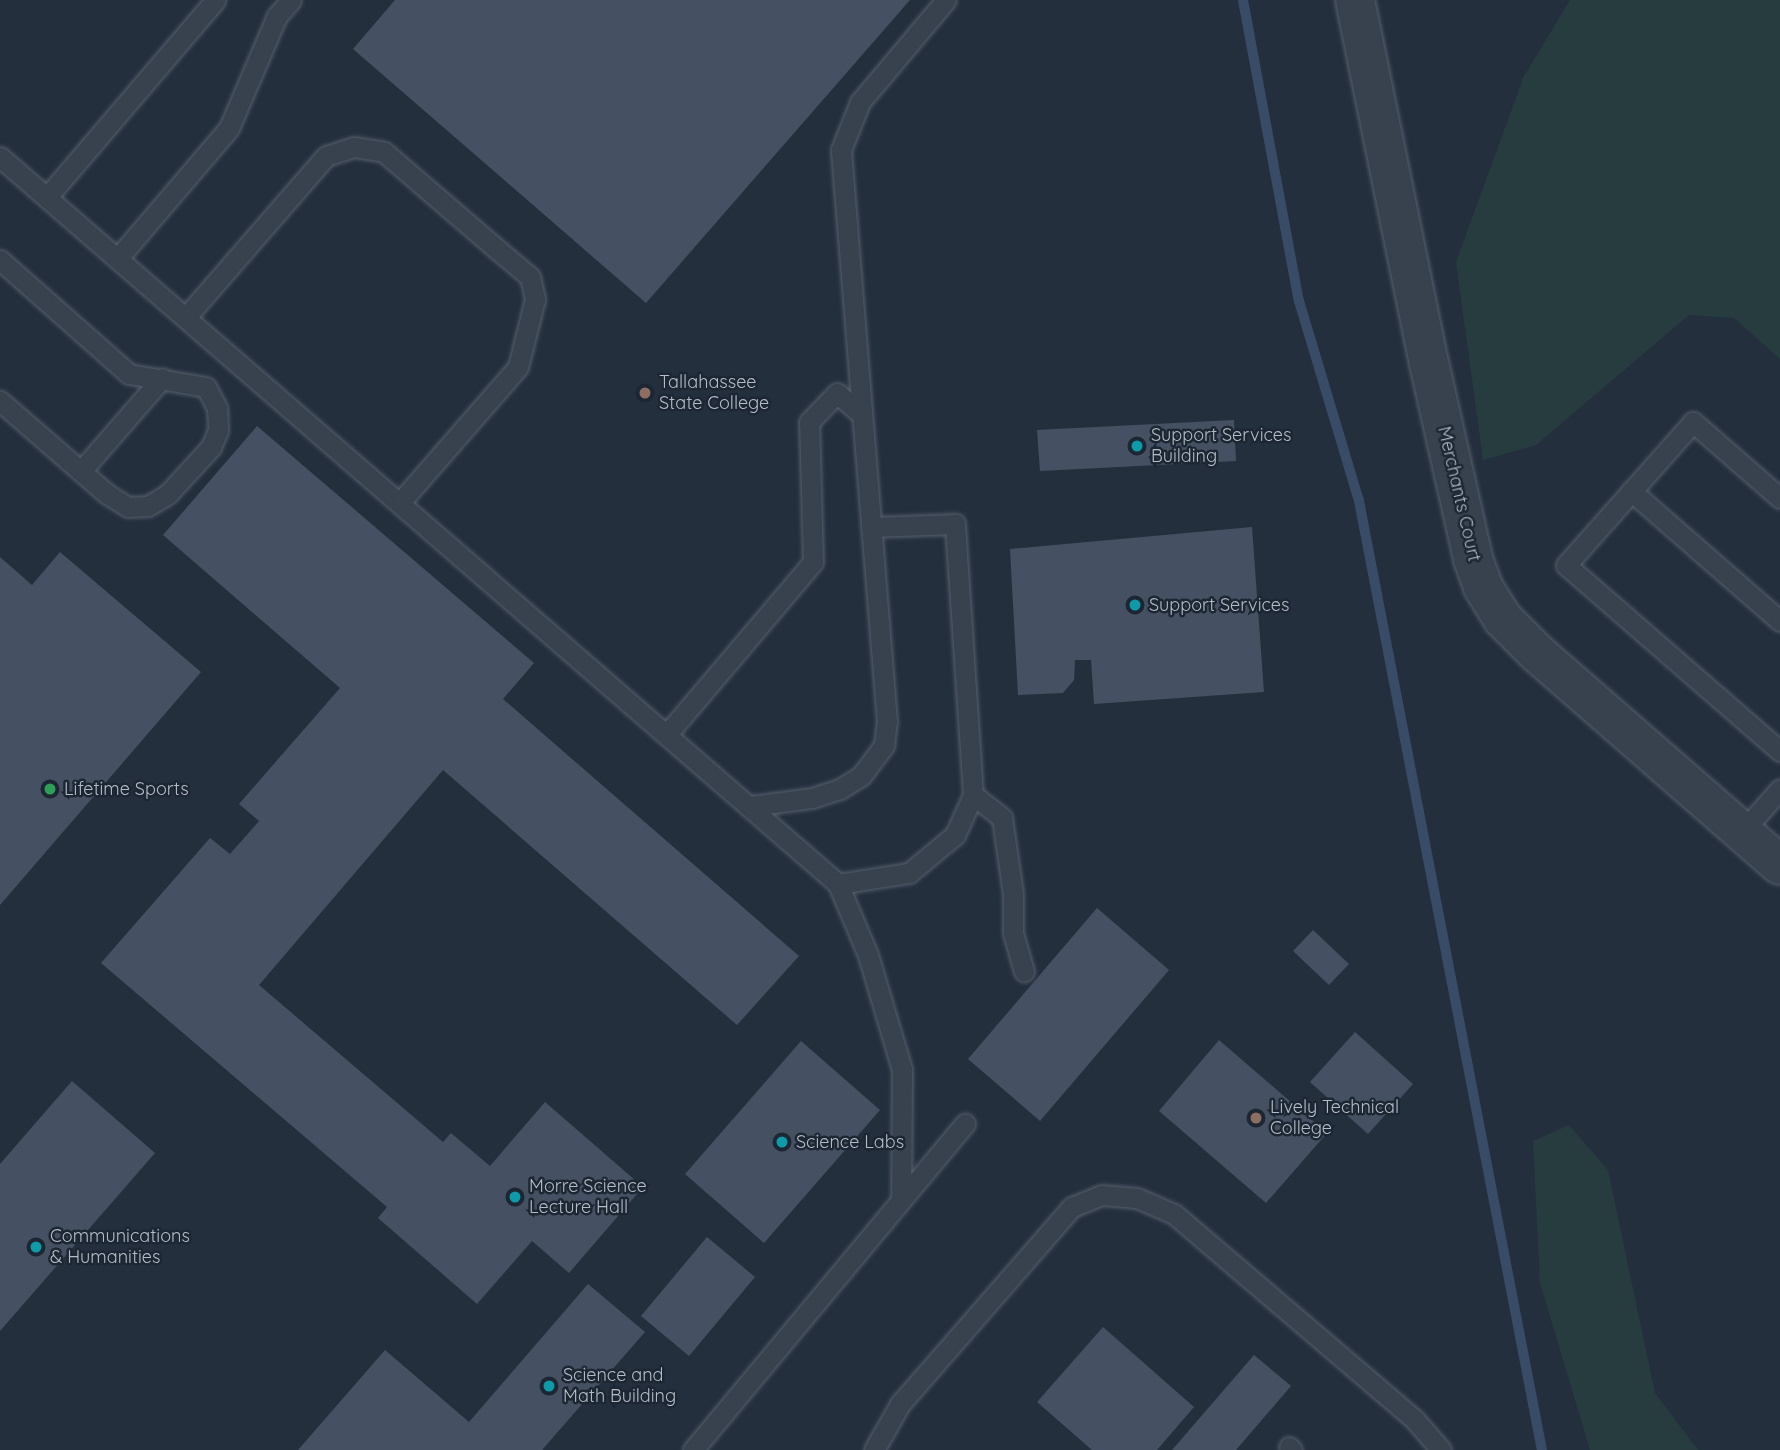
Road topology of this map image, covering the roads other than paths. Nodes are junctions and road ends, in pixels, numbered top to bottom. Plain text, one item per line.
1 (215, 0) edge
2 (291, 0) edge
3 (946, 0) edge
4 (1354, 0) edge
5 (0, 157) edge
6 (47, 197) junction
7 (118, 258) junction
8 (0, 260) edge
9 (187, 317) junction
10 (162, 378) junction
11 (0, 401) edge
12 (862, 415) junction
13 (81, 471) junction
14 (1631, 491) junction
15 (1780, 498) edge
16 (401, 501) junction
17 (871, 527) junction
18 (1780, 621) edge
19 (668, 733) junction
20 (1780, 751) edge
21 (1780, 789) edge
22 (973, 795) junction
23 (751, 806) junction
24 (1742, 832) junction
25 (1780, 865) edge
26 (838, 884) junction
27 (1024, 971) dead end
28 (965, 1123) dead end
29 (901, 1199) junction
30 (877, 1449) edge
31 (693, 1450) edge
32 (1441, 1450) edge

1 - 6 lane
2 - 7 lane
3 - 12 lane
4 - 24 street, Merchants Court
5 - 6 lane
6 - 7 lane
7 - 9 lane
8 - 10 lane
9 - 16 lane
9 - 16 lane
10 - 13 lane
10 - 13 lane
11 - 13 lane
12 - 17 lane
12 - 19 lane
14 - 15 lane
14 - 18 lane
14 - 20 lane
16 - 19 lane
17 - 22 lane
17 - 23 lane
19 - 23 lane
21 - 24 lane
22 - 26 lane
22 - 27 lane
23 - 26 lane
24 - 25 street, Merchants Court
26 - 29 lane
28 - 29 lane
29 - 31 lane
30 - 32 lane

